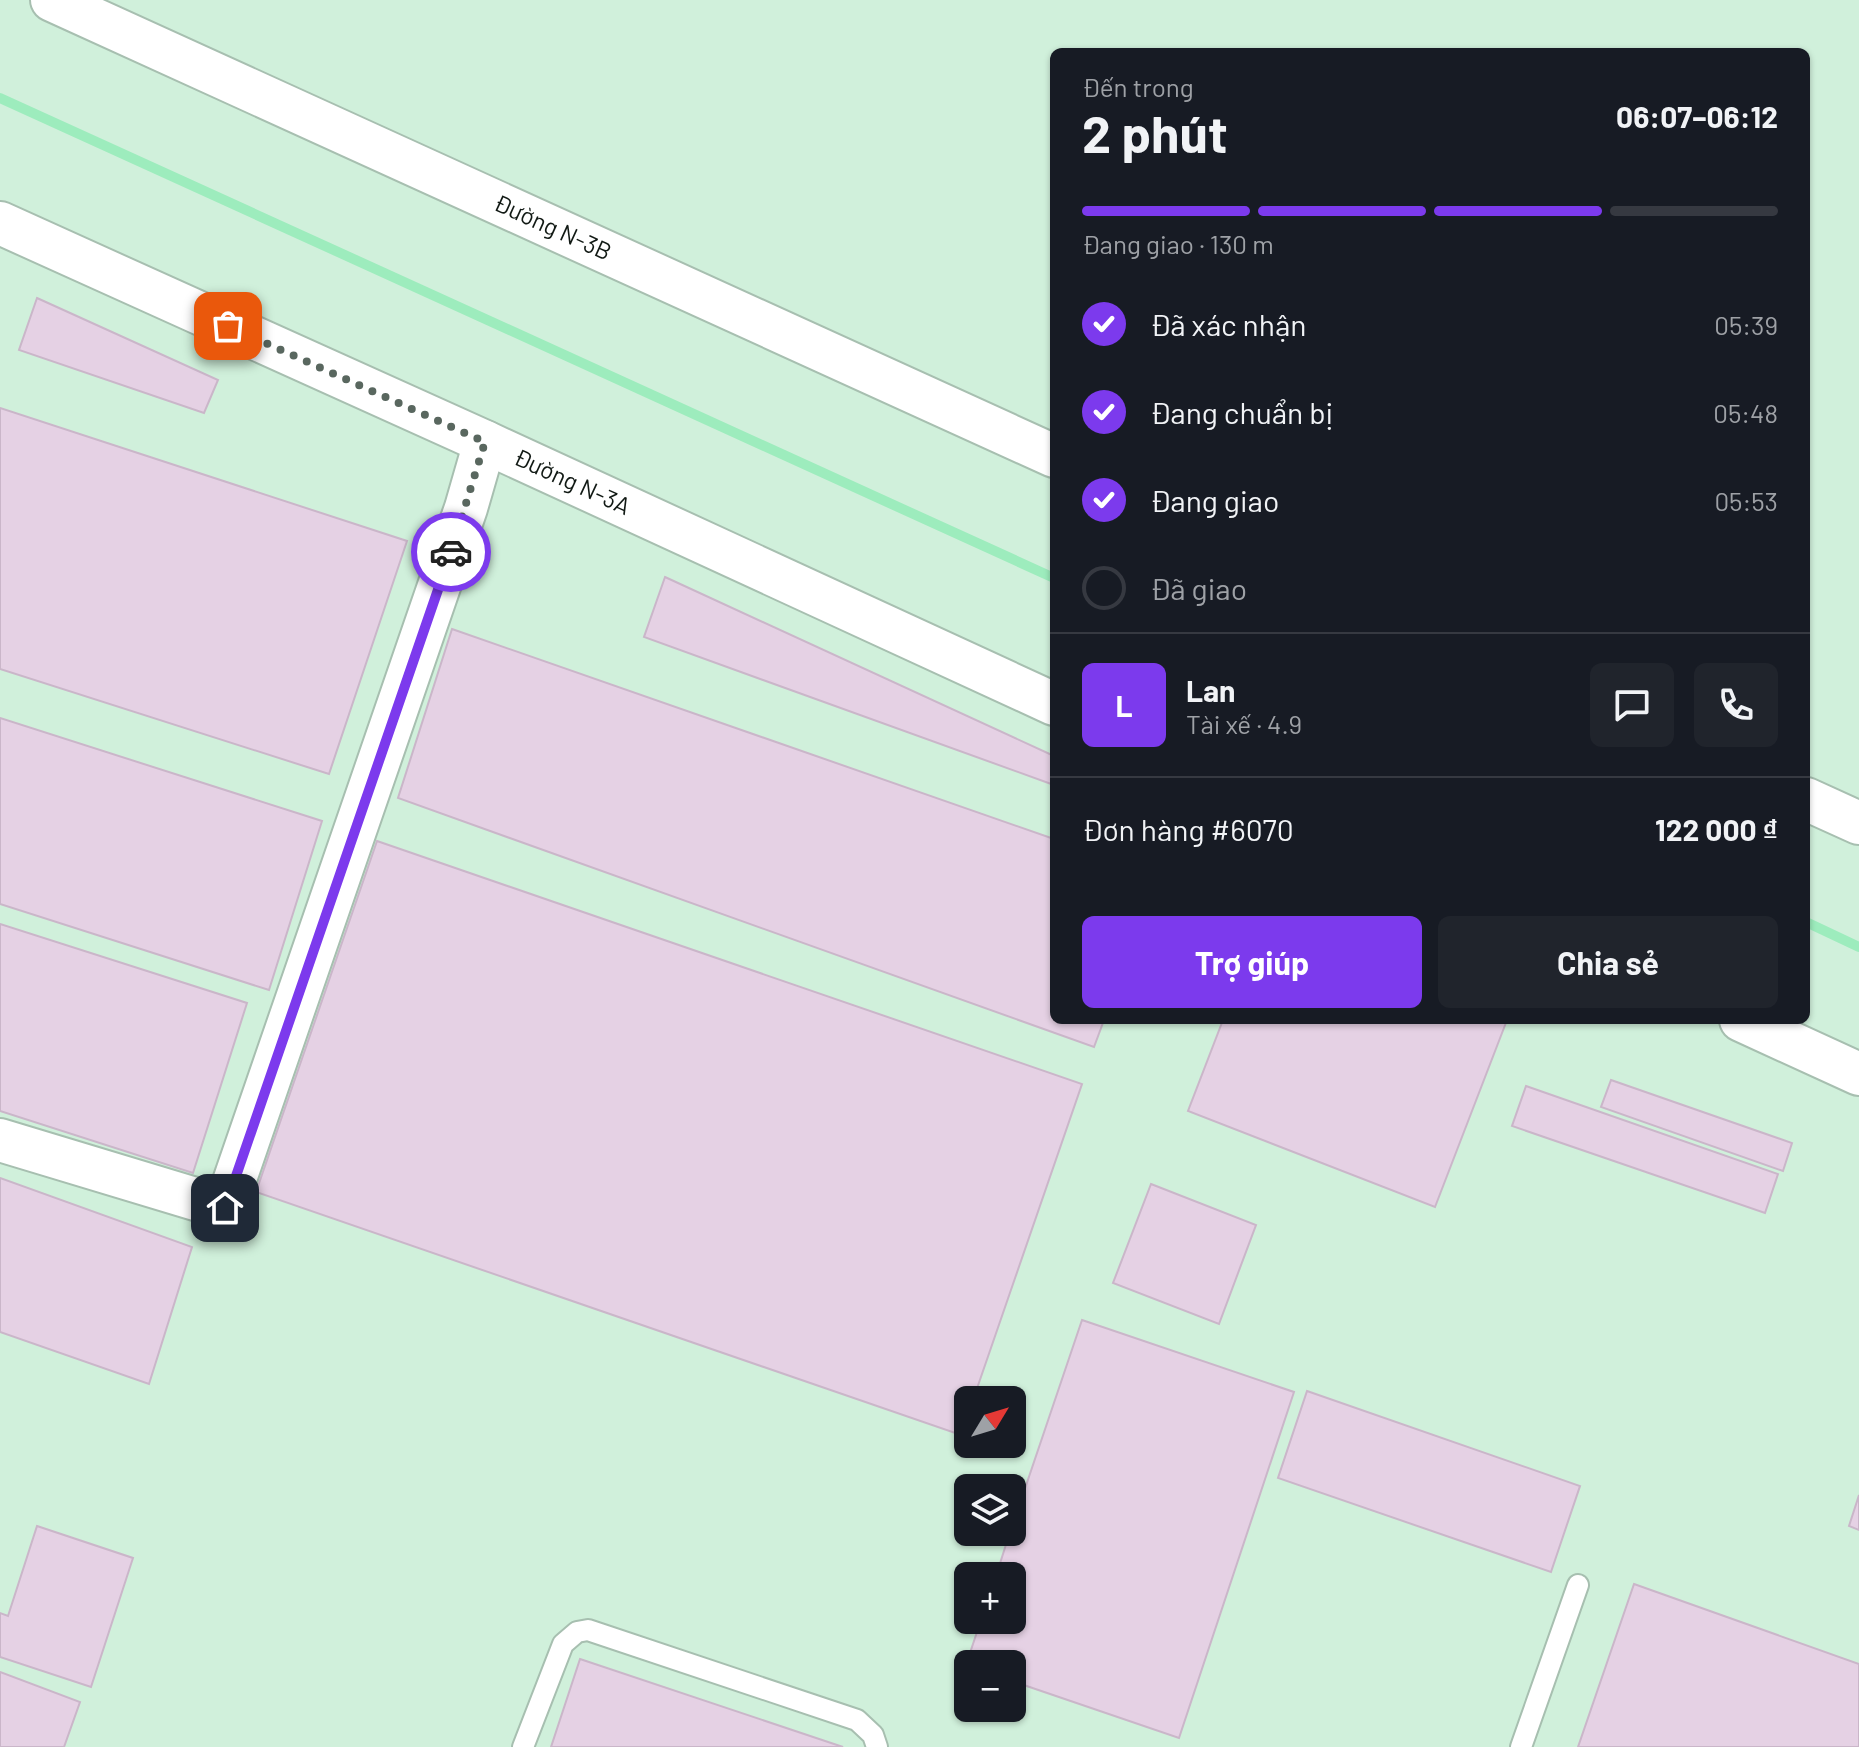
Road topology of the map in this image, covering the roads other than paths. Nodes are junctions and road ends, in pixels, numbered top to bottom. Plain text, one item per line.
1 (52, 0) edge
2 (0, 223) edge
3 (485, 442) junction
4 (1050, 454) edge
5 (1050, 702) edge
6 (1810, 801) edge
7 (1859, 823) edge
8 (1750, 1024) edge
9 (1859, 1074) edge
10 (0, 1140) edge
11 (1578, 1585) dead end
12 (523, 1747) edge
13 (877, 1747) edge
14 (1521, 1747) edge

1 - 4 street, Đường N-3B
2 - 3 street, Đường N-3A
3 - 5 street, Đường N-3A
3 - 10 street
6 - 7 street
8 - 9 street
11 - 14 lane
12 - 13 lane

